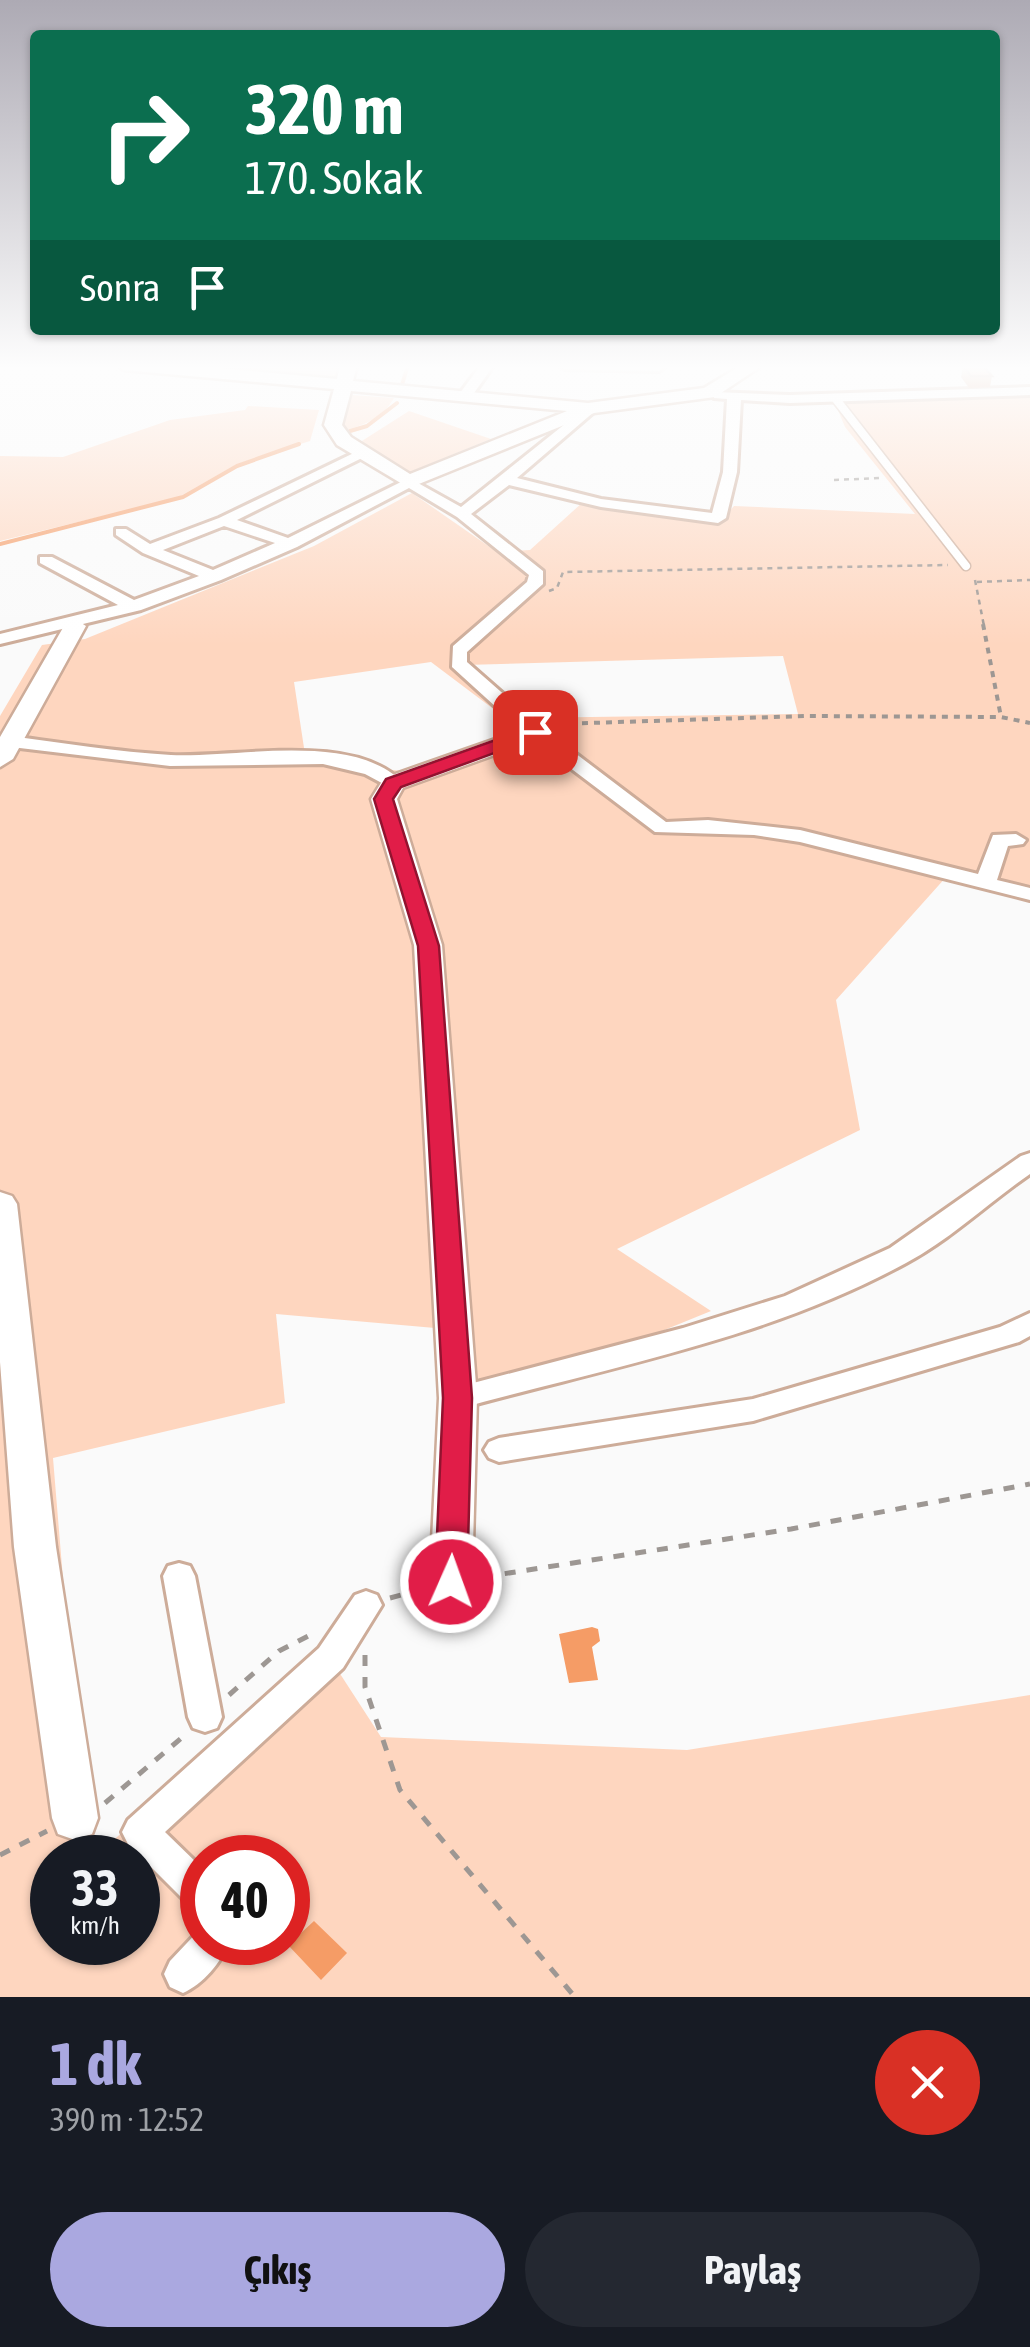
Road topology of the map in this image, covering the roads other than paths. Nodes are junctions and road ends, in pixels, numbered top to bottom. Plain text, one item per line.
1 (354, 458) edge
2 (370, 458) edge
3 (467, 458) edge
4 (531, 458) edge
5 (731, 458) edge
6 (882, 458) edge
7 (506, 480) junction
8 (409, 482) junction
9 (462, 514) junction
10 (224, 520) junction
11 (121, 532) dead end
12 (292, 544) junction
13 (149, 550) junction
14 (46, 560) dead end
15 (966, 566) road end
16 (214, 576) junction
17 (135, 607) junction
18 (75, 626) junction
19 (0, 639) edge
20 (535, 732) junction
21 (5, 751) edge
22 (393, 783) junction
23 (1016, 840) dead end
24 (985, 884) junction
25 (1030, 894) edge
26 (1030, 1162) edge
27 (0, 1204) edge
28 (5, 1271) edge
29 (1030, 1323) edge
30 (458, 1398) junction
31 (498, 1450) dead end
32 (179, 1576) dead end
33 (451, 1582) road end
34 (366, 1605) road end
35 (204, 1717) road end
36 (75, 1818) road end
37 (180, 1871) edge
38 (191, 1965) edge
39 (183, 1974) dead end

1 - 10 street
2 - 8 street
3 - 8 street
4 - 7 street
5 - 7 street
6 - 15 lane
7 - 9 street
8 - 9 street
8 - 12 street
9 - 20 street
10 - 12 street
10 - 13 street
11 - 13 street
12 - 16 street
13 - 16 street
14 - 17 street
16 - 17 street
17 - 18 street
18 - 19 street
18 - 21 street
20 - 22 street
20 - 24 street
21 - 22 street
22 - 30 street
23 - 24 street
24 - 25 street
26 - 30 street
27 - 28 street
28 - 36 street
29 - 31 street
30 - 33 street
32 - 35 street
34 - 37 street
38 - 39 street

